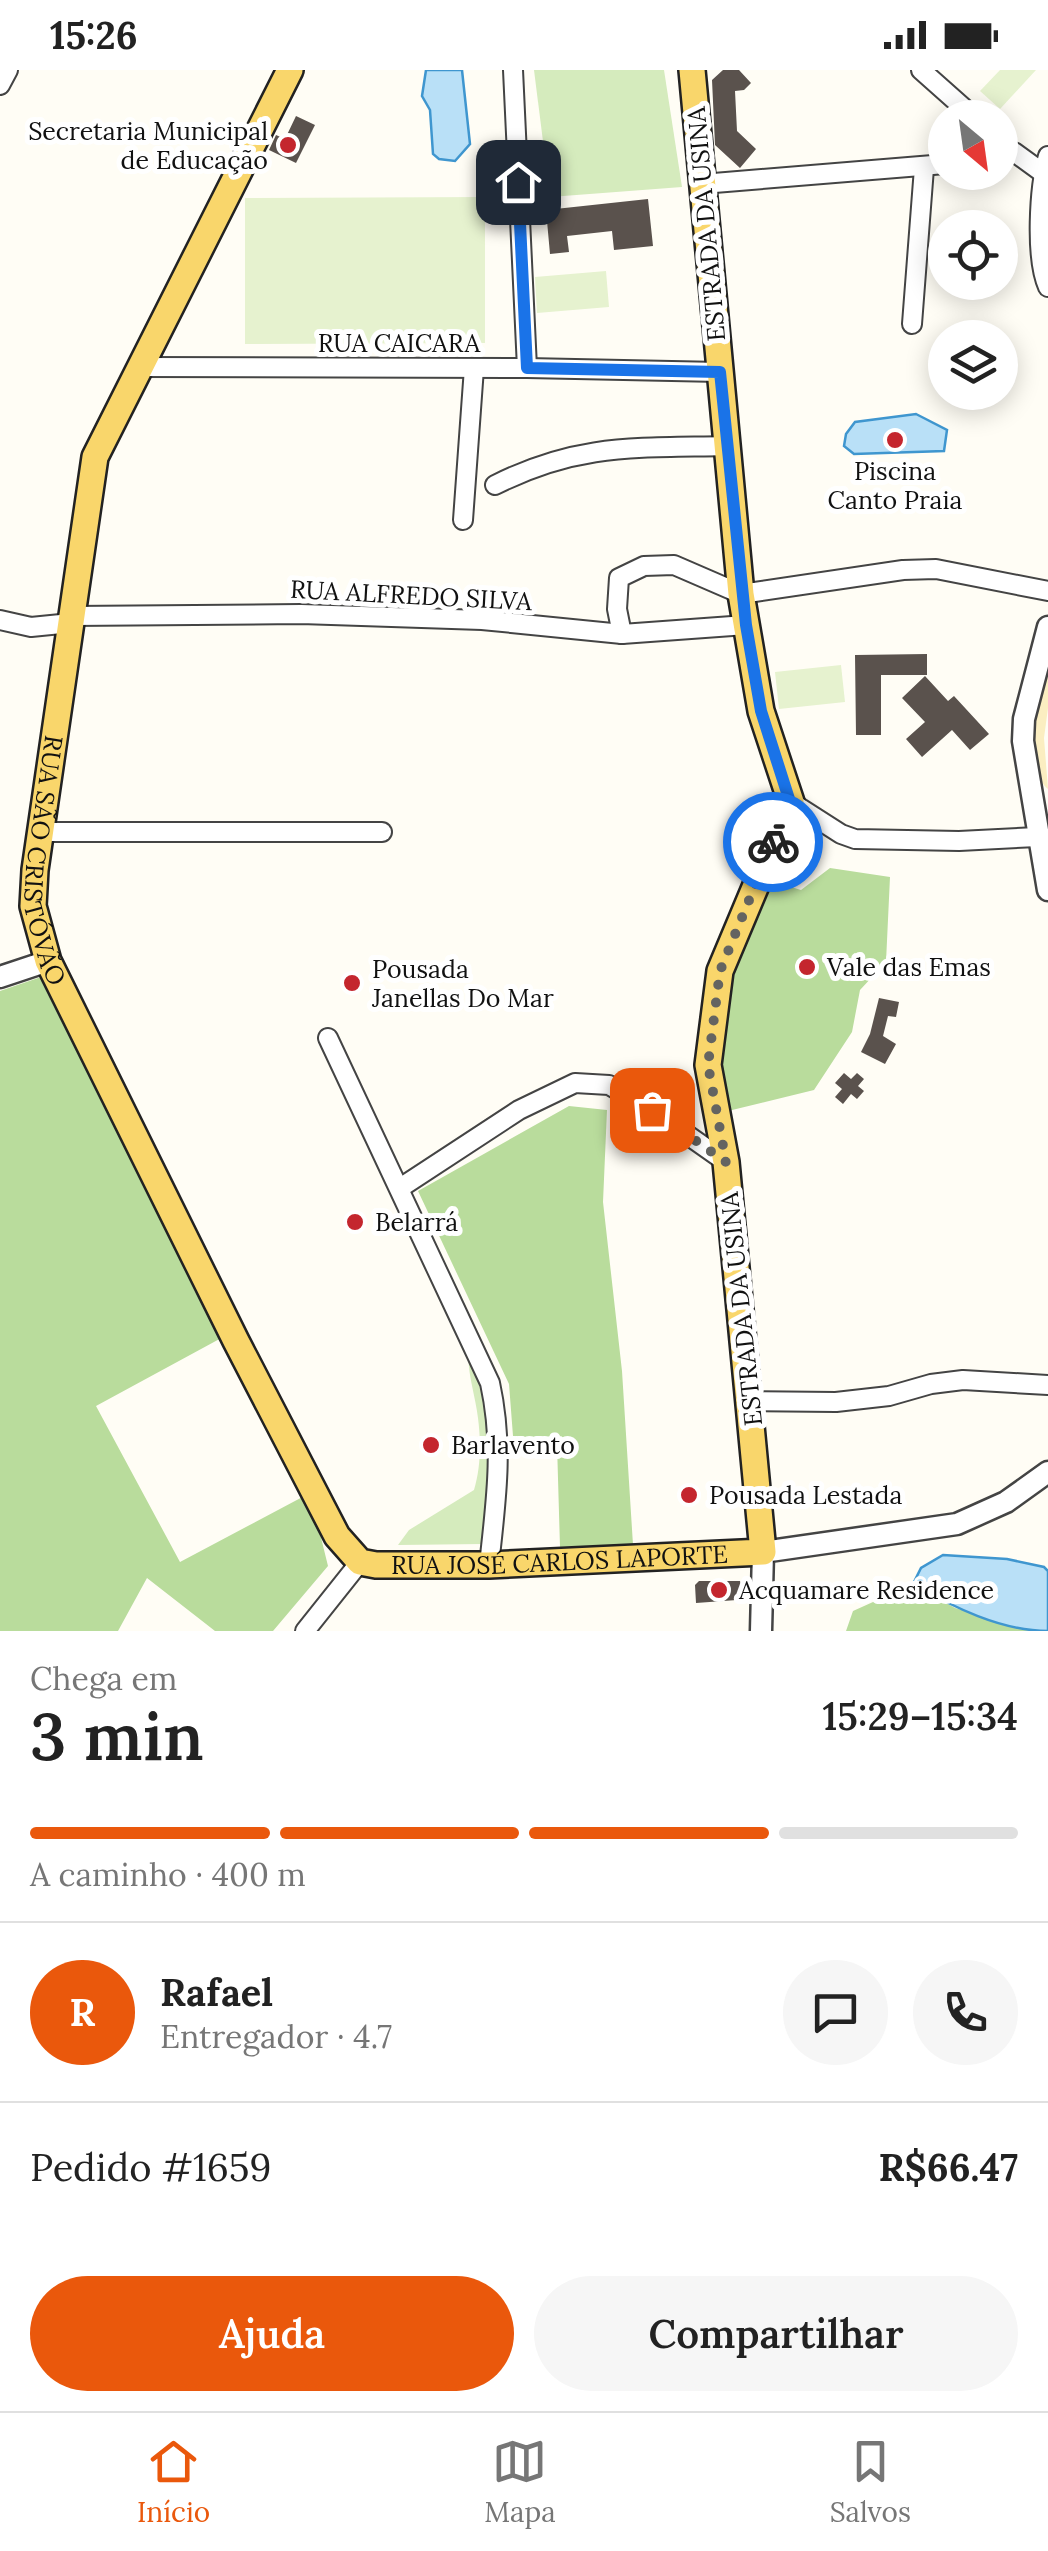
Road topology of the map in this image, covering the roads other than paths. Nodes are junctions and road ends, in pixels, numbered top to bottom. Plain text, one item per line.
1 (8, 70) edge
2 (290, 70) edge
3 (513, 70) edge
4 (692, 70) edge
5 (922, 70) edge
6 (0, 85) edge
7 (955, 100) edge
8 (1018, 154) edge
9 (1046, 164) edge
10 (928, 167) edge
11 (924, 168) junction
12 (702, 184) junction
13 (1048, 287) edge
14 (912, 324) dead end
15 (138, 367) junction
16 (474, 368) junction
17 (527, 368) junction
18 (720, 372) junction
19 (726, 446) junction
20 (495, 486) dead end
21 (463, 520) dead end
22 (1048, 591) edge
23 (742, 594) junction
24 (0, 620) edge
25 (72, 620) junction
26 (746, 625) junction
27 (1048, 627) edge
28 (622, 634) junction
29 (790, 802) junction
30 (40, 832) junction
31 (382, 832) dead end
32 (1037, 838) junction
33 (1048, 890) edge
34 (48, 960) junction
35 (0, 977) edge
36 (328, 1038) dead end
37 (726, 1162) junction
38 (400, 1188) junction
39 (1048, 1385) edge
40 (751, 1401) junction
41 (1048, 1472) edge
42 (763, 1552) junction
43 (360, 1562) junction
44 (489, 1565) junction
45 (305, 1631) edge
46 (761, 1631) edge

1 - 6 street
2 - 15 main road, RUA SÃO CRISTÓVÃO
3 - 17 street
4 - 12 main road, ESTRADA DA USINA
5 - 7 street
8 - 9 street
9 - 13 street
10 - 11 street
11 - 12 street
11 - 14 street
12 - 18 main road, ESTRADA DA USINA
15 - 16 street, RUA CAICARA
15 - 25 main road, RUA SÃO CRISTÓVÃO
16 - 17 street, RUA CAICARA
16 - 21 street
17 - 18 street, RUA CAICARA
18 - 19 main road, ESTRADA DA USINA
19 - 20 street
19 - 23 main road, ESTRADA DA USINA
22 - 23 street
23 - 26 main road, ESTRADA DA USINA
23 - 28 street
24 - 25 street, RUA ALFREDO SILVA
25 - 28 street, RUA ALFREDO SILVA
25 - 30 main road, RUA SÃO CRISTÓVÃO
26 - 28 street, RUA ALFREDO SILVA
26 - 29 main road, ESTRADA DA USINA
27 - 32 street
29 - 32 street
29 - 37 main road, ESTRADA DA USINA
30 - 31 street
30 - 34 main road, RUA SÃO CRISTÓVÃO
32 - 33 street
34 - 35 street
34 - 43 main road, RUA SÃO CRISTÓVÃO
36 - 38 street
37 - 38 street
37 - 40 main road, ESTRADA DA USINA
38 - 44 street
39 - 40 street
40 - 42 main road, ESTRADA DA USINA
41 - 42 street
42 - 44 main road, RUA JOSÉ CARLOS LAPORTE
42 - 46 street
43 - 44 main road, RUA JOSÉ CARLOS LAPORTE
43 - 45 street

